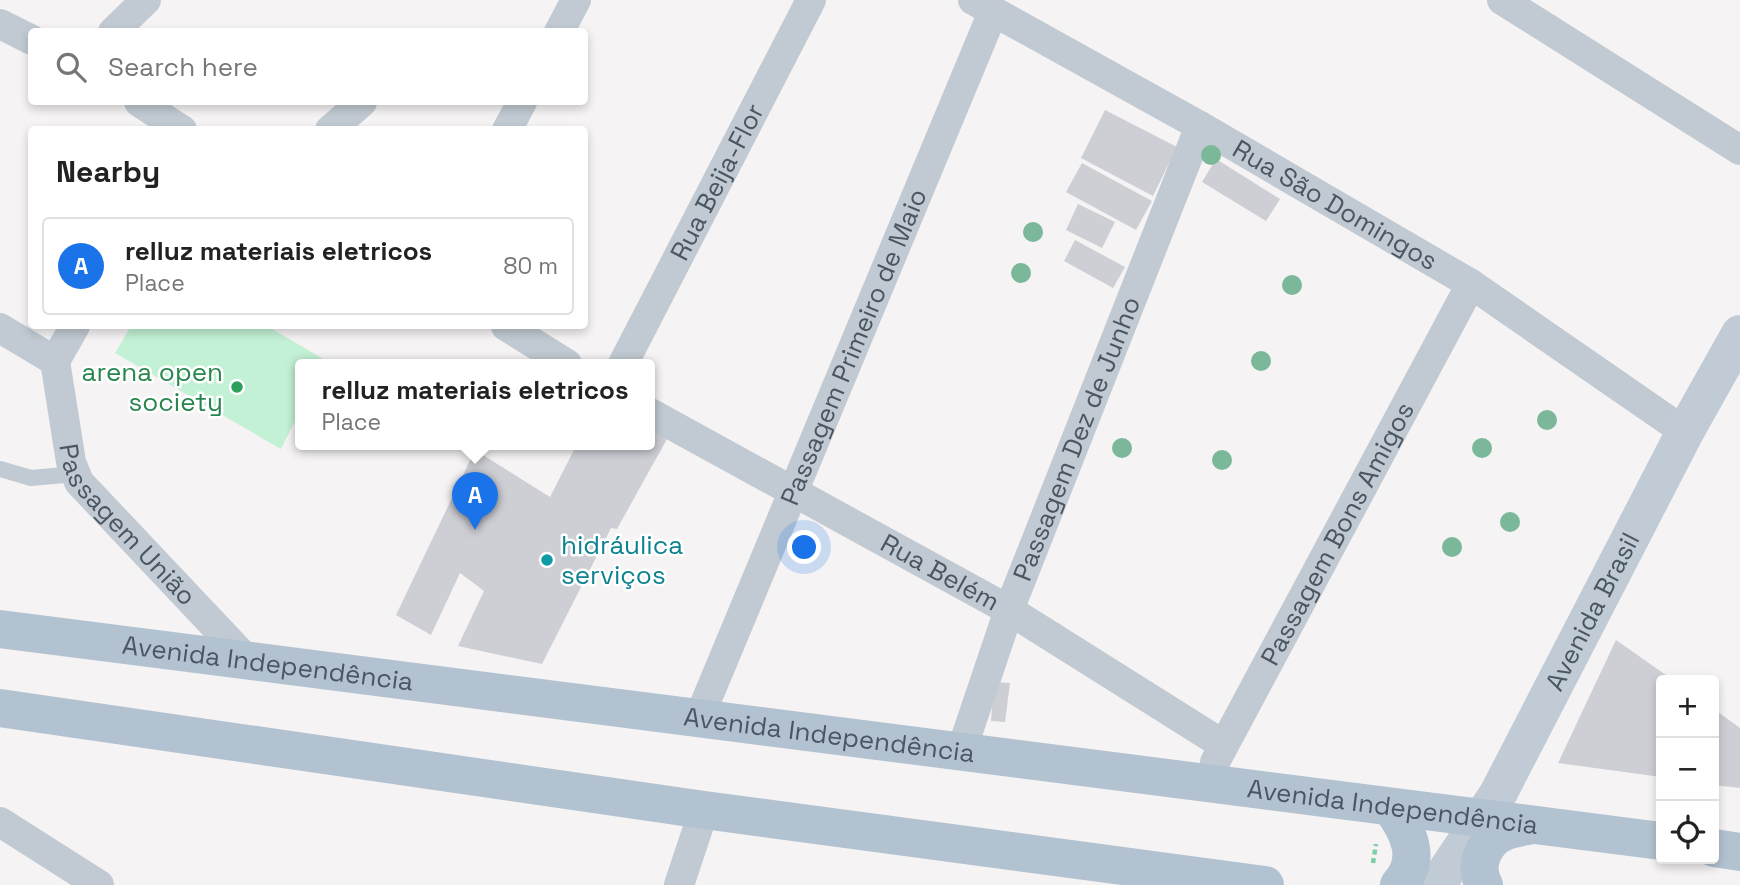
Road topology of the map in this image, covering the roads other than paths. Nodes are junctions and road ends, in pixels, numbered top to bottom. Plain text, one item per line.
1 (146, 0) edge
2 (576, 0) edge
3 (811, 0) edge
4 (1502, 0) edge
5 (983, 6) edge
6 (0, 24) edge
7 (117, 28) edge
8 (561, 28) edge
9 (28, 38) edge
10 (144, 105) edge
11 (359, 105) edge
12 (520, 105) edge
13 (176, 126) edge
14 (335, 126) edge
15 (509, 126) edge
16 (1200, 127) junction
17 (1740, 150) edge
18 (1471, 284) junction
19 (0, 328) edge
20 (73, 329) edge
21 (511, 329) edge
22 (1740, 334) edge
23 (559, 359) edge
24 (625, 359) edge
25 (55, 361) junction
26 (655, 416) edge
27 (1685, 432) junction
28 (0, 469) edge
29 (76, 474) junction
30 (793, 494) junction
31 (1009, 610) junction
32 (0, 629) edge
33 (248, 660) junction
34 (0, 708) edge
35 (699, 718) junction
36 (1222, 744) junction
37 (961, 752) junction
38 (1206, 783) junction
39 (1391, 807) junction
40 (704, 810) junction
41 (1485, 818) junction
42 (0, 822) edge
43 (1538, 824) junction
44 (1656, 840) edge
45 (1719, 849) edge
46 (1740, 852) edge
47 (99, 885) edge
48 (679, 885) edge
49 (1265, 885) edge
50 (1399, 885) edge
51 (1437, 885) edge
52 (1484, 885) edge

1 - 7 street
2 - 8 street
3 - 24 street, Rua Beija-Flor
4 - 17 street
5 - 16 street, Rua São Domingos
5 - 30 street, Passagem Primeiro de Maio
6 - 9 street
10 - 13 street
11 - 14 street
12 - 15 street
16 - 18 street, Rua São Domingos
16 - 31 street, Passagem Dez de Junho
18 - 27 street, Rua São Domingos
18 - 36 street, Passagem Bons Amigos
19 - 25 street
20 - 25 street
21 - 23 street
22 - 27 main road, Avenida Brasil
25 - 29 street, Passagem União
26 - 30 street, Rua Belém
27 - 41 main road, Avenida Brasil
28 - 29 lane
29 - 33 street, Passagem União
30 - 31 street, Rua Belém
30 - 35 street, Passagem Primeiro de Maio
31 - 36 street, Rua Belém
31 - 37 street, Passagem Dez de Junho
32 - 33 main road, Avenida Independência
33 - 35 main road, Avenida Independência
34 - 40 main road
35 - 37 main road, Avenida Independência
36 - 38 street, Passagem Bons Amigos
37 - 38 main road, Avenida Independência
38 - 39 main road, Avenida Independência
39 - 41 main road, Avenida Independência
39 - 50 main road
40 - 48 street
40 - 49 main road
41 - 43 main road, Avenida Independência
41 - 51 main road, Avenida Brasil
42 - 47 street
43 - 44 main road, Avenida Independência
43 - 52 main road
45 - 46 main road

